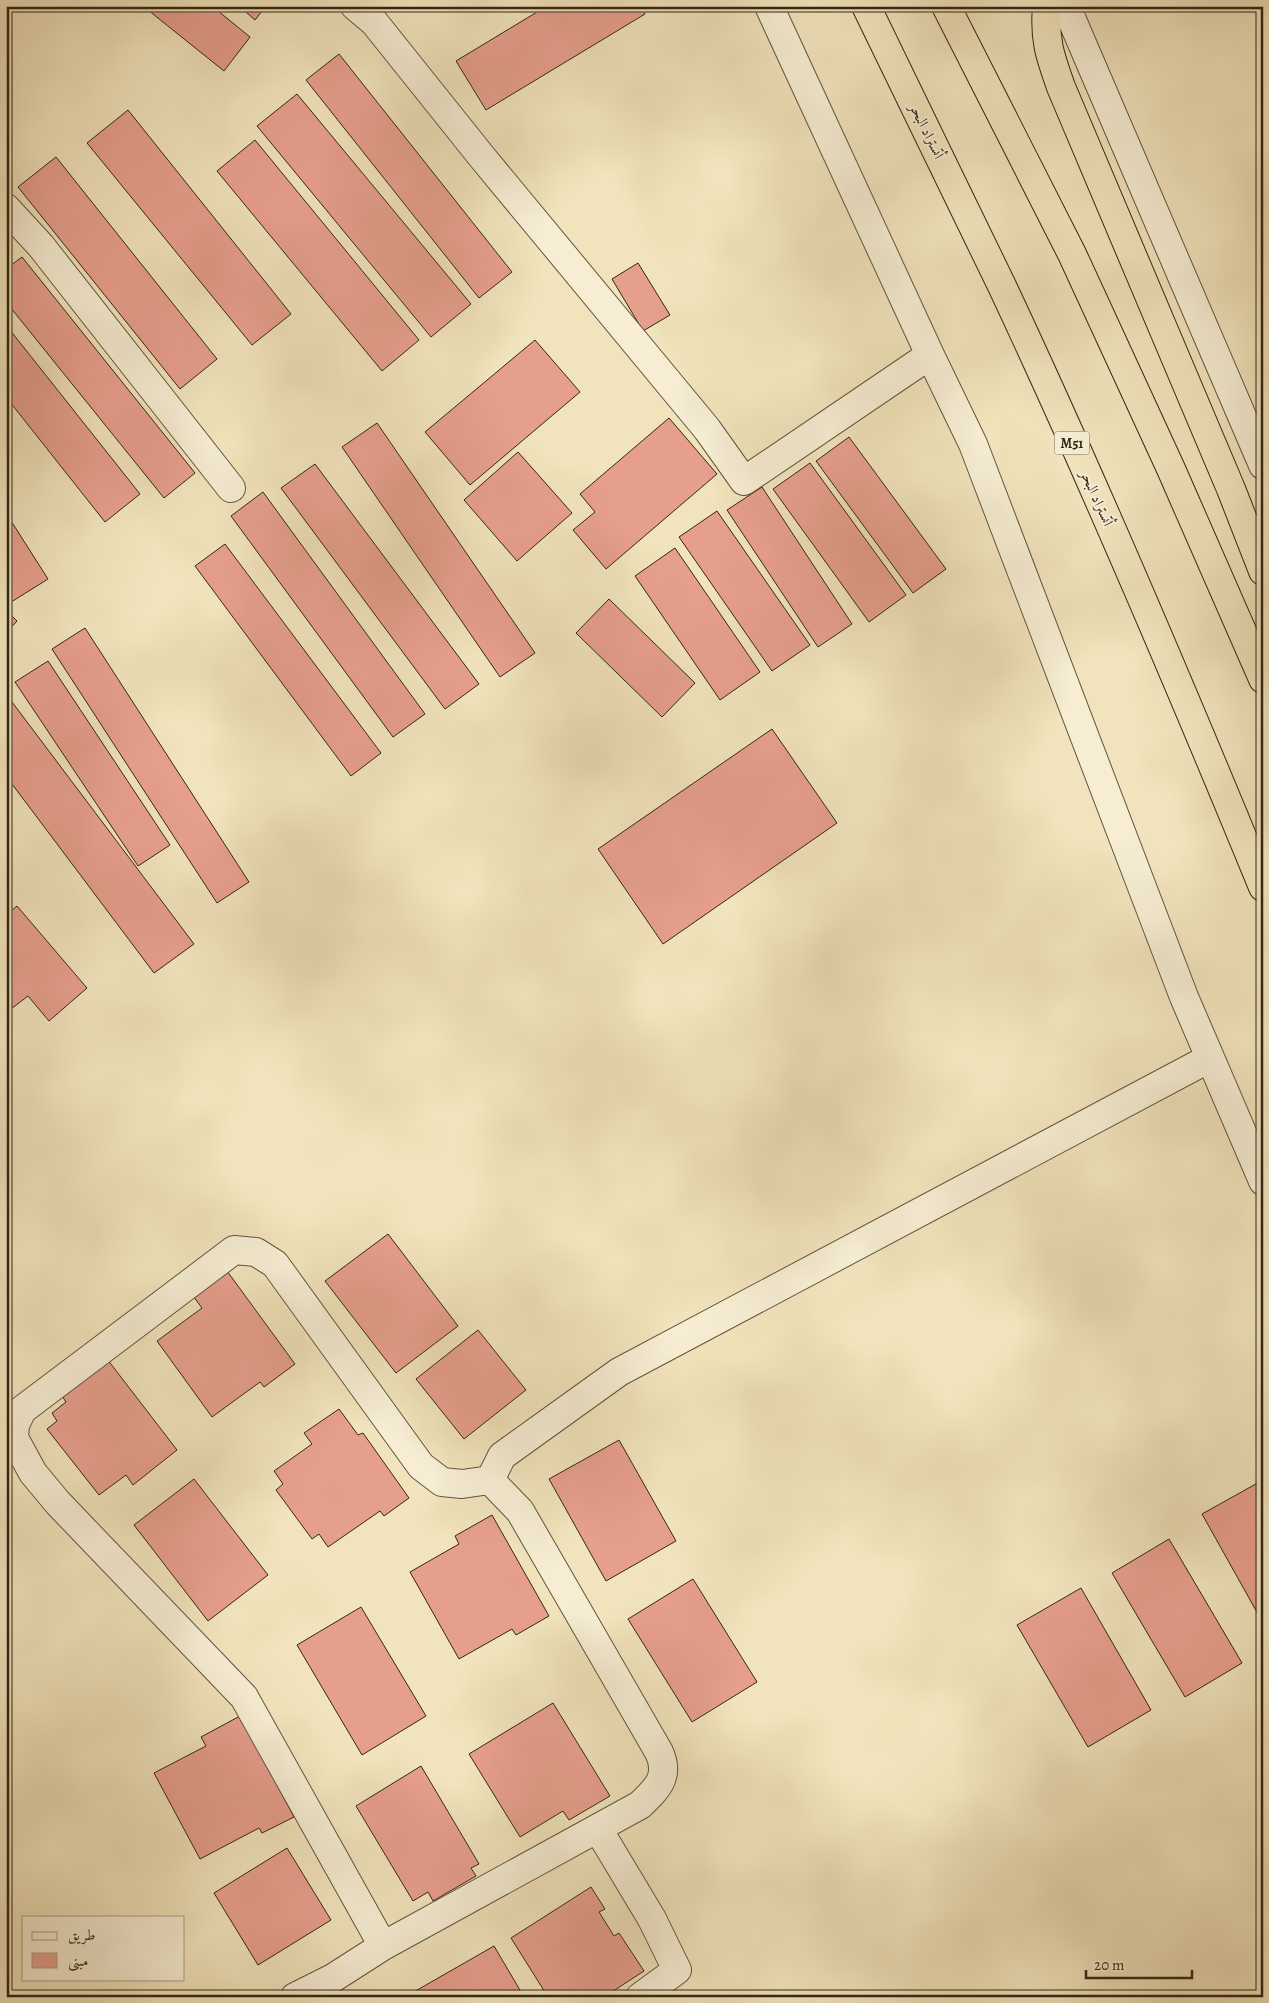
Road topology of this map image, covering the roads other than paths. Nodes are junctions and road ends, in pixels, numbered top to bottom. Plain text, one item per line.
1 (355, 6) edge
2 (769, 6) edge
3 (866, 6) edge
4 (946, 6) edge
5 (1047, 6) edge
6 (1066, 6) edge
7 (6, 208) edge
8 (930, 355) junction
9 (1263, 465) edge
10 (230, 488) dead end
11 (1263, 571) edge
12 (1263, 679) edge
13 (1263, 888) edge
14 (1210, 1058) junction
15 (1263, 1181) edge
16 (490, 1480) junction
17 (598, 1828) junction
18 (383, 1946) junction
19 (336, 1988) edge
20 (295, 1997) edge
21 (640, 1997) edge

1 - 8 street
2 - 8 street
3 - 13 highway, أتستراد البحر / M51
4 - 12 highway
5 - 11 highway
6 - 9 street
7 - 10 street
8 - 14 street
14 - 15 street
14 - 16 street
16 - 17 street
16 - 18 street
17 - 18 street
17 - 21 street
18 - 19 street
19 - 20 street

